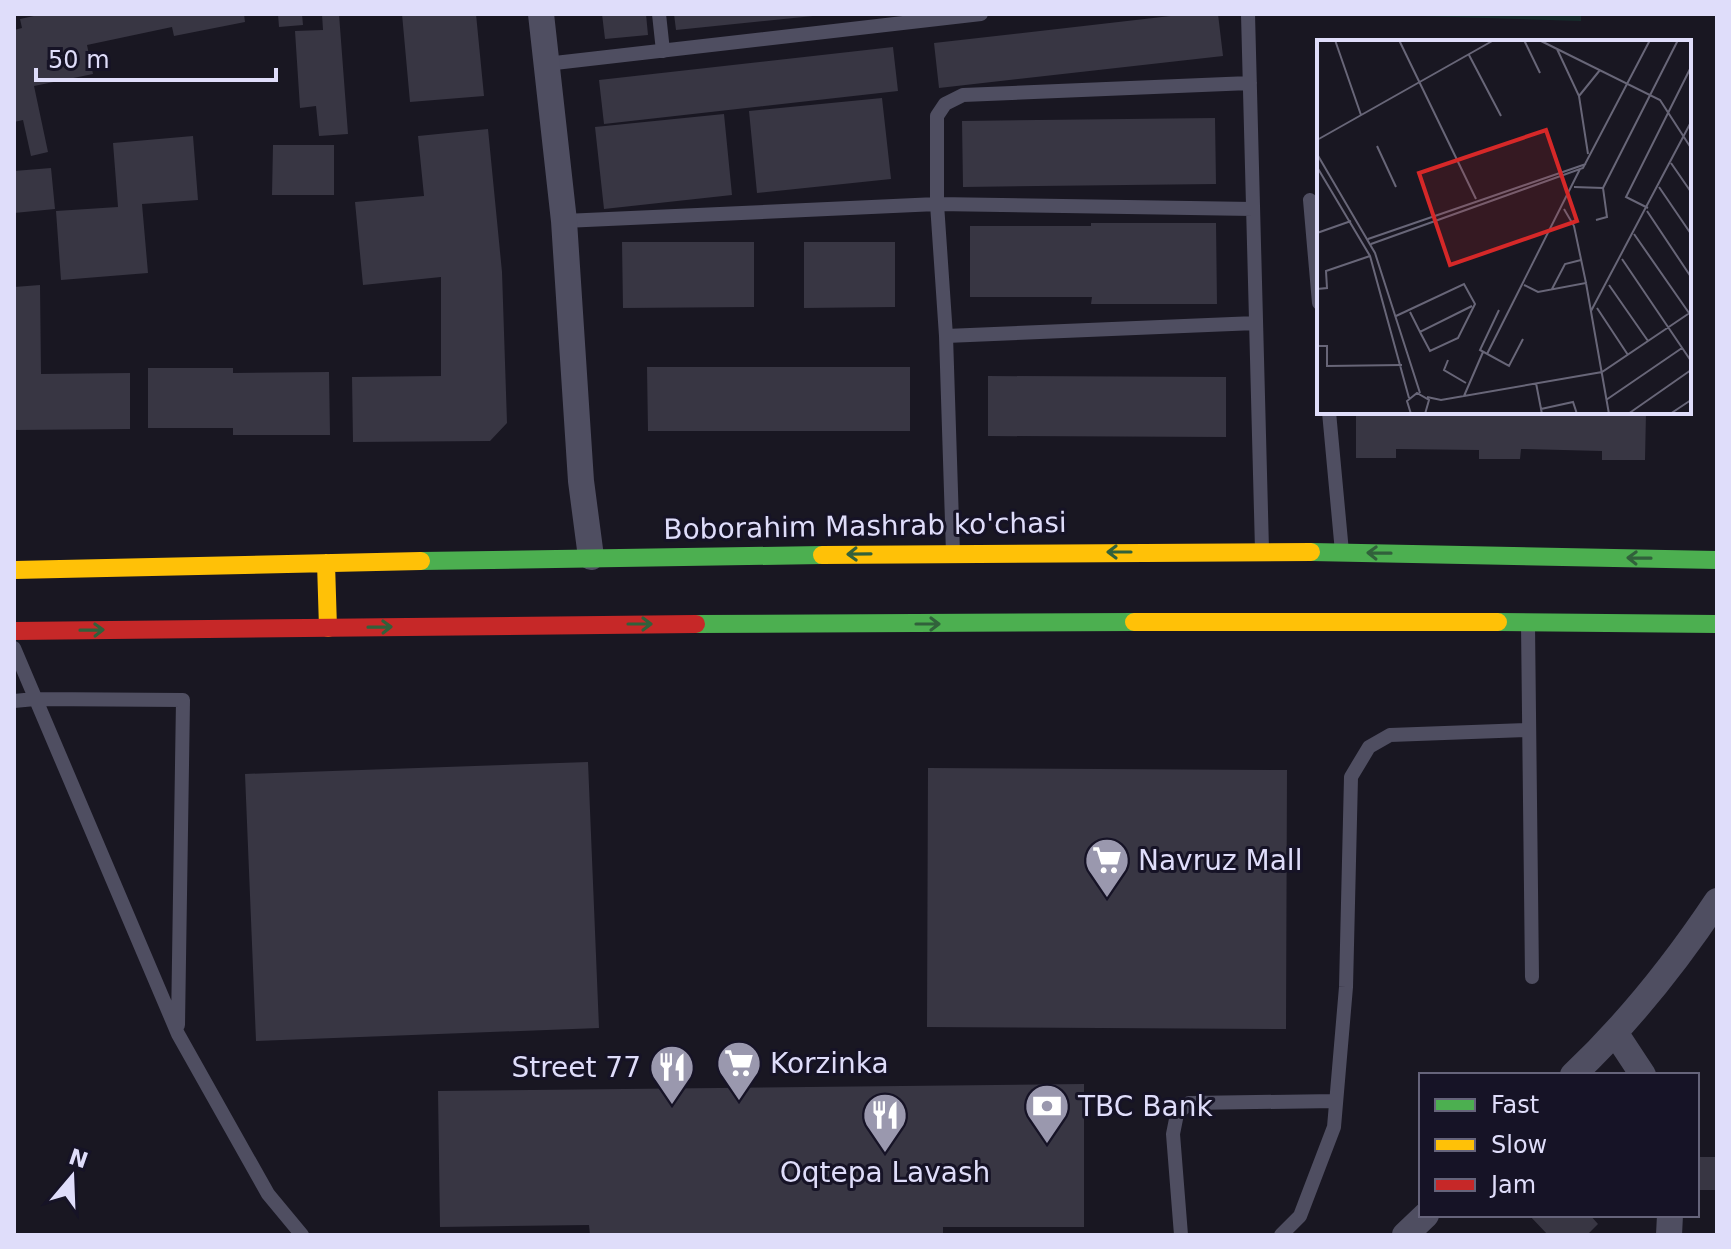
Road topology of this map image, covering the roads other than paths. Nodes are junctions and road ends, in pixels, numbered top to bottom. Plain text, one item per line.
1 (541, 14) edge
2 (659, 14) edge
3 (981, 14) edge
4 (1248, 14) edge
5 (928, 17) edge
6 (899, 19) edge
7 (663, 51) junction
8 (546, 64) junction
9 (1250, 83) junction
10 (1310, 200) dead end
11 (937, 204) junction
12 (1253, 209) junction
13 (564, 221) junction
14 (1317, 280) edge
15 (1256, 323) junction
16 (946, 336) junction
17 (1329, 414) edge
18 (1262, 551) junction
19 (953, 553) junction
20 (1342, 553) junction
21 (591, 557) junction
22 (1717, 560) edge
23 (326, 563) junction
24 (14, 570) edge
25 (1528, 622) junction
26 (1717, 624) edge
27 (328, 628) junction
28 (14, 631) edge
29 (14, 648) edge
30 (35, 699) junction
31 (14, 701) edge
32 (1529, 730) junction
33 (1717, 901) edge
34 (1717, 920) edge
35 (1694, 936) junction
36 (1532, 977) dead end
37 (178, 1034) junction
38 (1616, 1034) junction
39 (1575, 1073) edge
40 (1642, 1073) edge
41 (1336, 1101) junction
42 (1424, 1217) edge
43 (302, 1235) edge
44 (1181, 1235) edge
45 (1281, 1235) edge
46 (1405, 1235) edge

1 - 8 street
2 - 7 lane
3 - 5 lane
4 - 9 lane
5 - 6 lane
6 - 7 lane
7 - 8 lane
8 - 13 street
9 - 11 lane
9 - 12 lane
10 - 14 lane
11 - 12 lane
11 - 13 lane
11 - 16 lane
12 - 15 lane
13 - 21 street
15 - 16 lane
15 - 18 lane
16 - 19 lane
17 - 20 lane
18 -> 19 main road, Boborahim Mashrab ko'chasi
18 - 20 main road, Boborahim Mashrab ko'chasi
19 -> 21 main road, Boborahim Mashrab ko'chasi
22 -> 20 main road, Boborahim Mashrab ko'chasi
21 - 23 main road, Boborahim Mashrab ko'chasi
23 - 24 main road, Boborahim Mashrab ko'chasi
23 - 27 main road
25 - 26 main road
27 -> 25 main road
25 - 32 lane
28 -> 27 main road
29 - 30 lane
30 - 31 lane
30 - 37 lane
30 - 37 lane
32 - 36 lane
32 - 41 lane
33 - 35 street
34 - 35 street
35 - 38 street
37 - 43 lane
38 - 39 street
38 - 40 street
41 - 44 lane
41 - 45 lane
42 - 46 street

